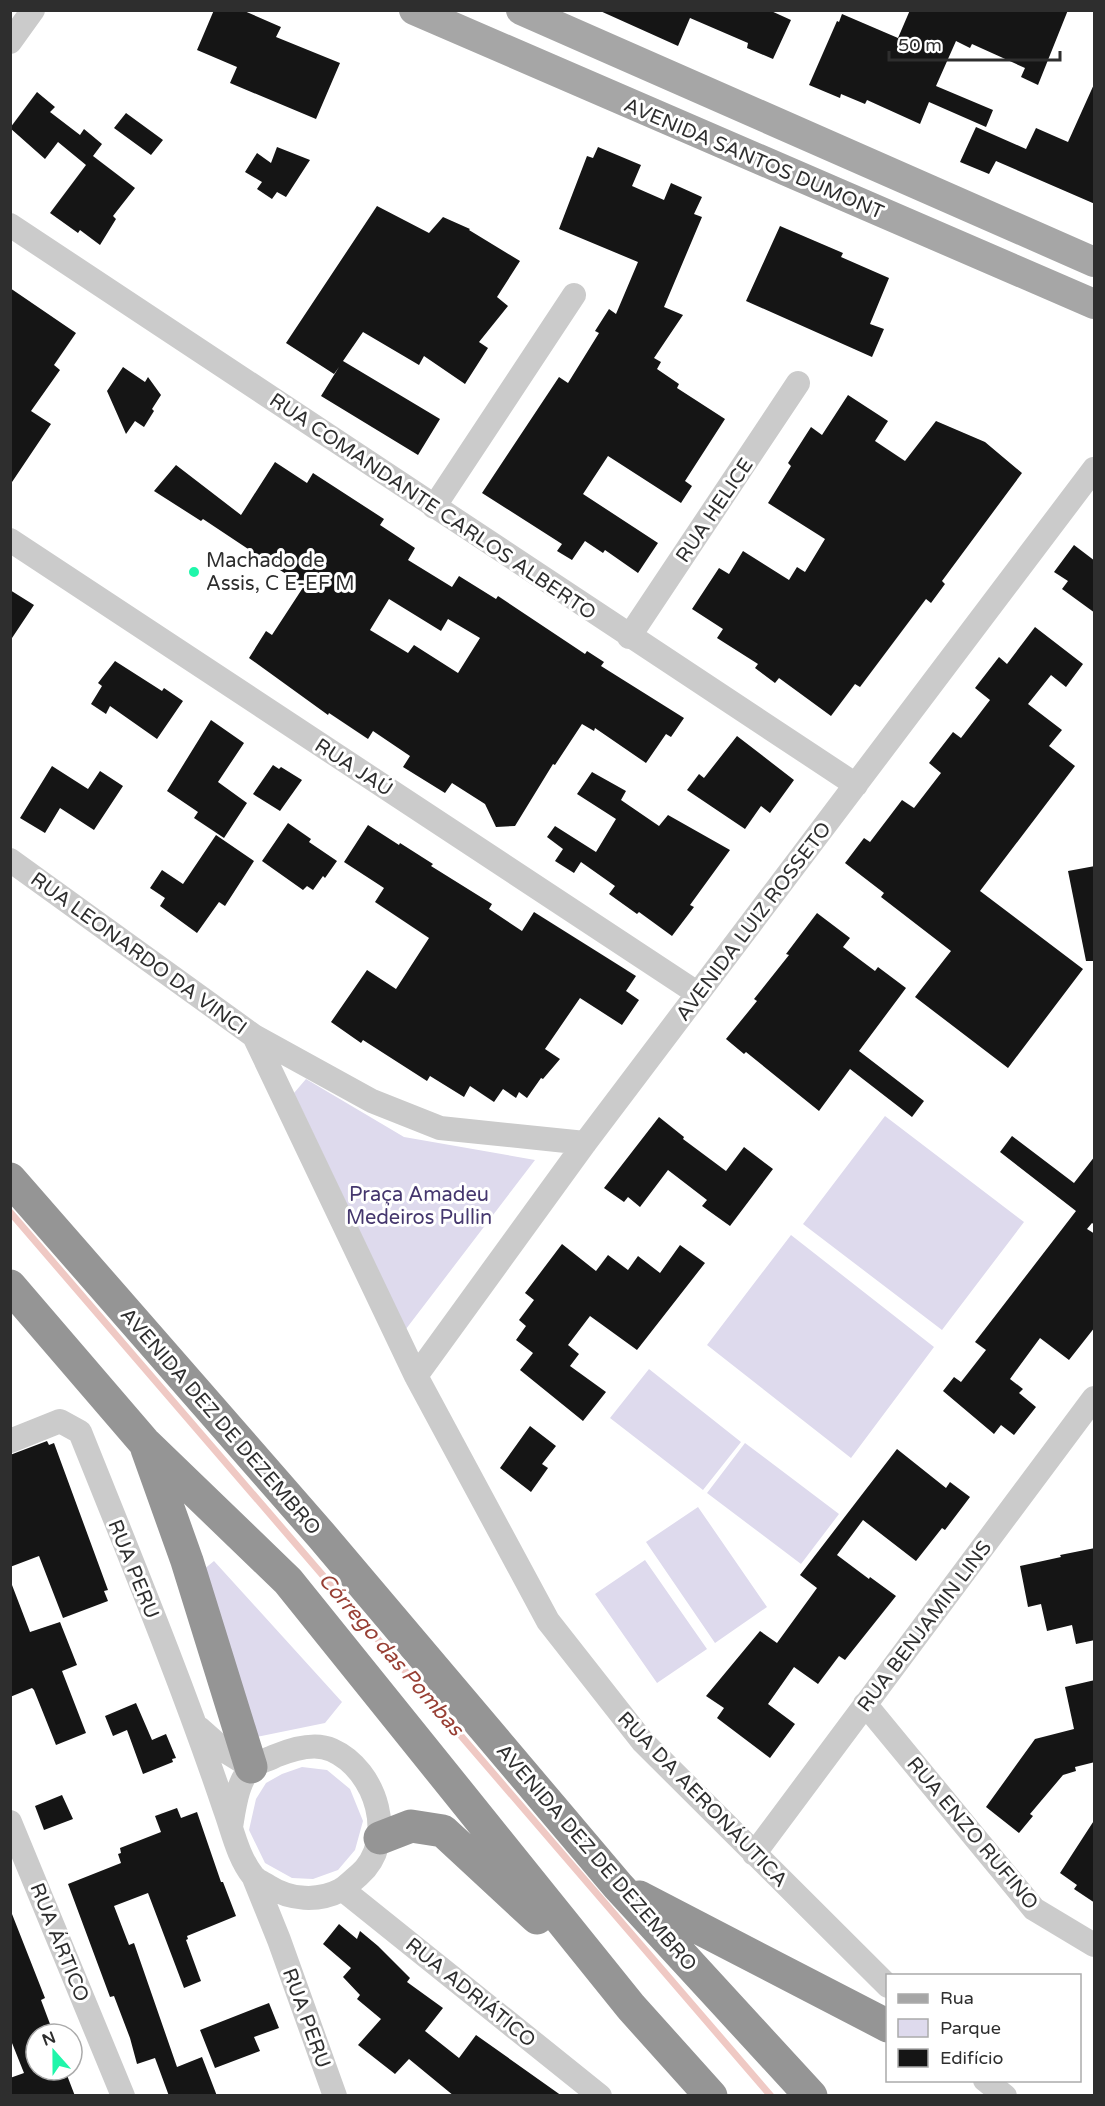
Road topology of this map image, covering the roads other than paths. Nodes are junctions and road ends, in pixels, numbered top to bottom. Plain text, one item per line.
1 (33, 10) edge
2 (414, 10) edge
3 (521, 10) edge
4 (10, 42) edge
5 (10, 225) edge
6 (1095, 261) edge
7 (574, 295) dead end
8 (1095, 304) edge
9 (798, 383) dead end
10 (1095, 469) edge
11 (434, 507) junction
12 (10, 540) edge
13 (629, 637) junction
14 (856, 785) junction
15 (10, 860) edge
16 (697, 993) junction
17 (254, 1036) junction
18 (585, 1143) junction
19 (10, 1179) edge
20 (10, 1286) edge
21 (416, 1376) junction
22 (1095, 1398) edge
23 (10, 1441) edge
24 (144, 1442) junction
25 (865, 1704) junction
26 (197, 1727) junction
27 (251, 1767) junction
28 (10, 1822) edge
29 (231, 1827) junction
30 (380, 1838) junction
31 (754, 1854) junction
32 (255, 1878) junction
33 (618, 1886) junction
34 (342, 1889) junction
35 (295, 1898) junction
36 (279, 1940) junction
37 (1095, 1946) edge
38 (886, 1984) edge
39 (631, 2007) junction
40 (886, 2025) edge
41 (988, 2082) edge
42 (123, 2096) edge
43 (335, 2096) edge
44 (600, 2096) edge
45 (711, 2096) edge
46 (811, 2096) edge
47 (1005, 2096) edge

1 - 4 street
2 - 8 main road, AVENIDA SANTOS DUMONT
3 - 6 main road, AVENIDA SANTOS DUMONT
5 - 11 street, RUA COMANDANTE CARLOS ALBERTO
7 - 11 street
9 - 13 street, RUA HELICE
10 - 14 street, AVENIDA LUIZ ROSSETO
11 - 13 street, RUA COMANDANTE CARLOS ALBERTO
12 - 16 street, RUA JAÚ
13 - 14 street, RUA COMANDANTE CARLOS ALBERTO
14 - 16 street, AVENIDA LUIZ ROSSETO
15 - 17 street, RUA LEONARDO DA VINCI
16 - 18 street, AVENIDA LUIZ ROSSETO
17 - 18 street
17 - 21 street, RUA LEONARDO DA VINCI
18 - 21 street, AVENIDA LUIZ ROSSETO
19 - 33 highway, AVENIDA DEZ DE DEZEMBRO
20 - 24 highway
21 - 31 street, RUA DA AERONÁUTICA
22 - 25 street, RUA BENJAMIN LINS
23 - 26 street, RUA PERU
24 - 27 highway
24 - 39 highway
25 - 31 street, RUA BENJAMIN LINS
25 - 37 street, RUA ENZO RUFINO
26 - 27 street, RUA PERU
26 - 29 street, RUA PERU
27 - 29 street
27 - 30 street
28 - 42 street, RUA ÁRTICO
29 - 32 street
30 - 34 street
30 - 39 highway
31 - 38 street, RUA DA AERONÁUTICA
32 - 35 street
32 - 36 street, RUA PERU
33 - 40 highway
33 - 46 highway, AVENIDA DEZ DE DEZEMBRO
34 - 35 street
34 - 44 street, RUA ADRIÁTICO
35 - 36 street
36 - 43 street, RUA PERU
39 - 45 highway
41 - 47 street

